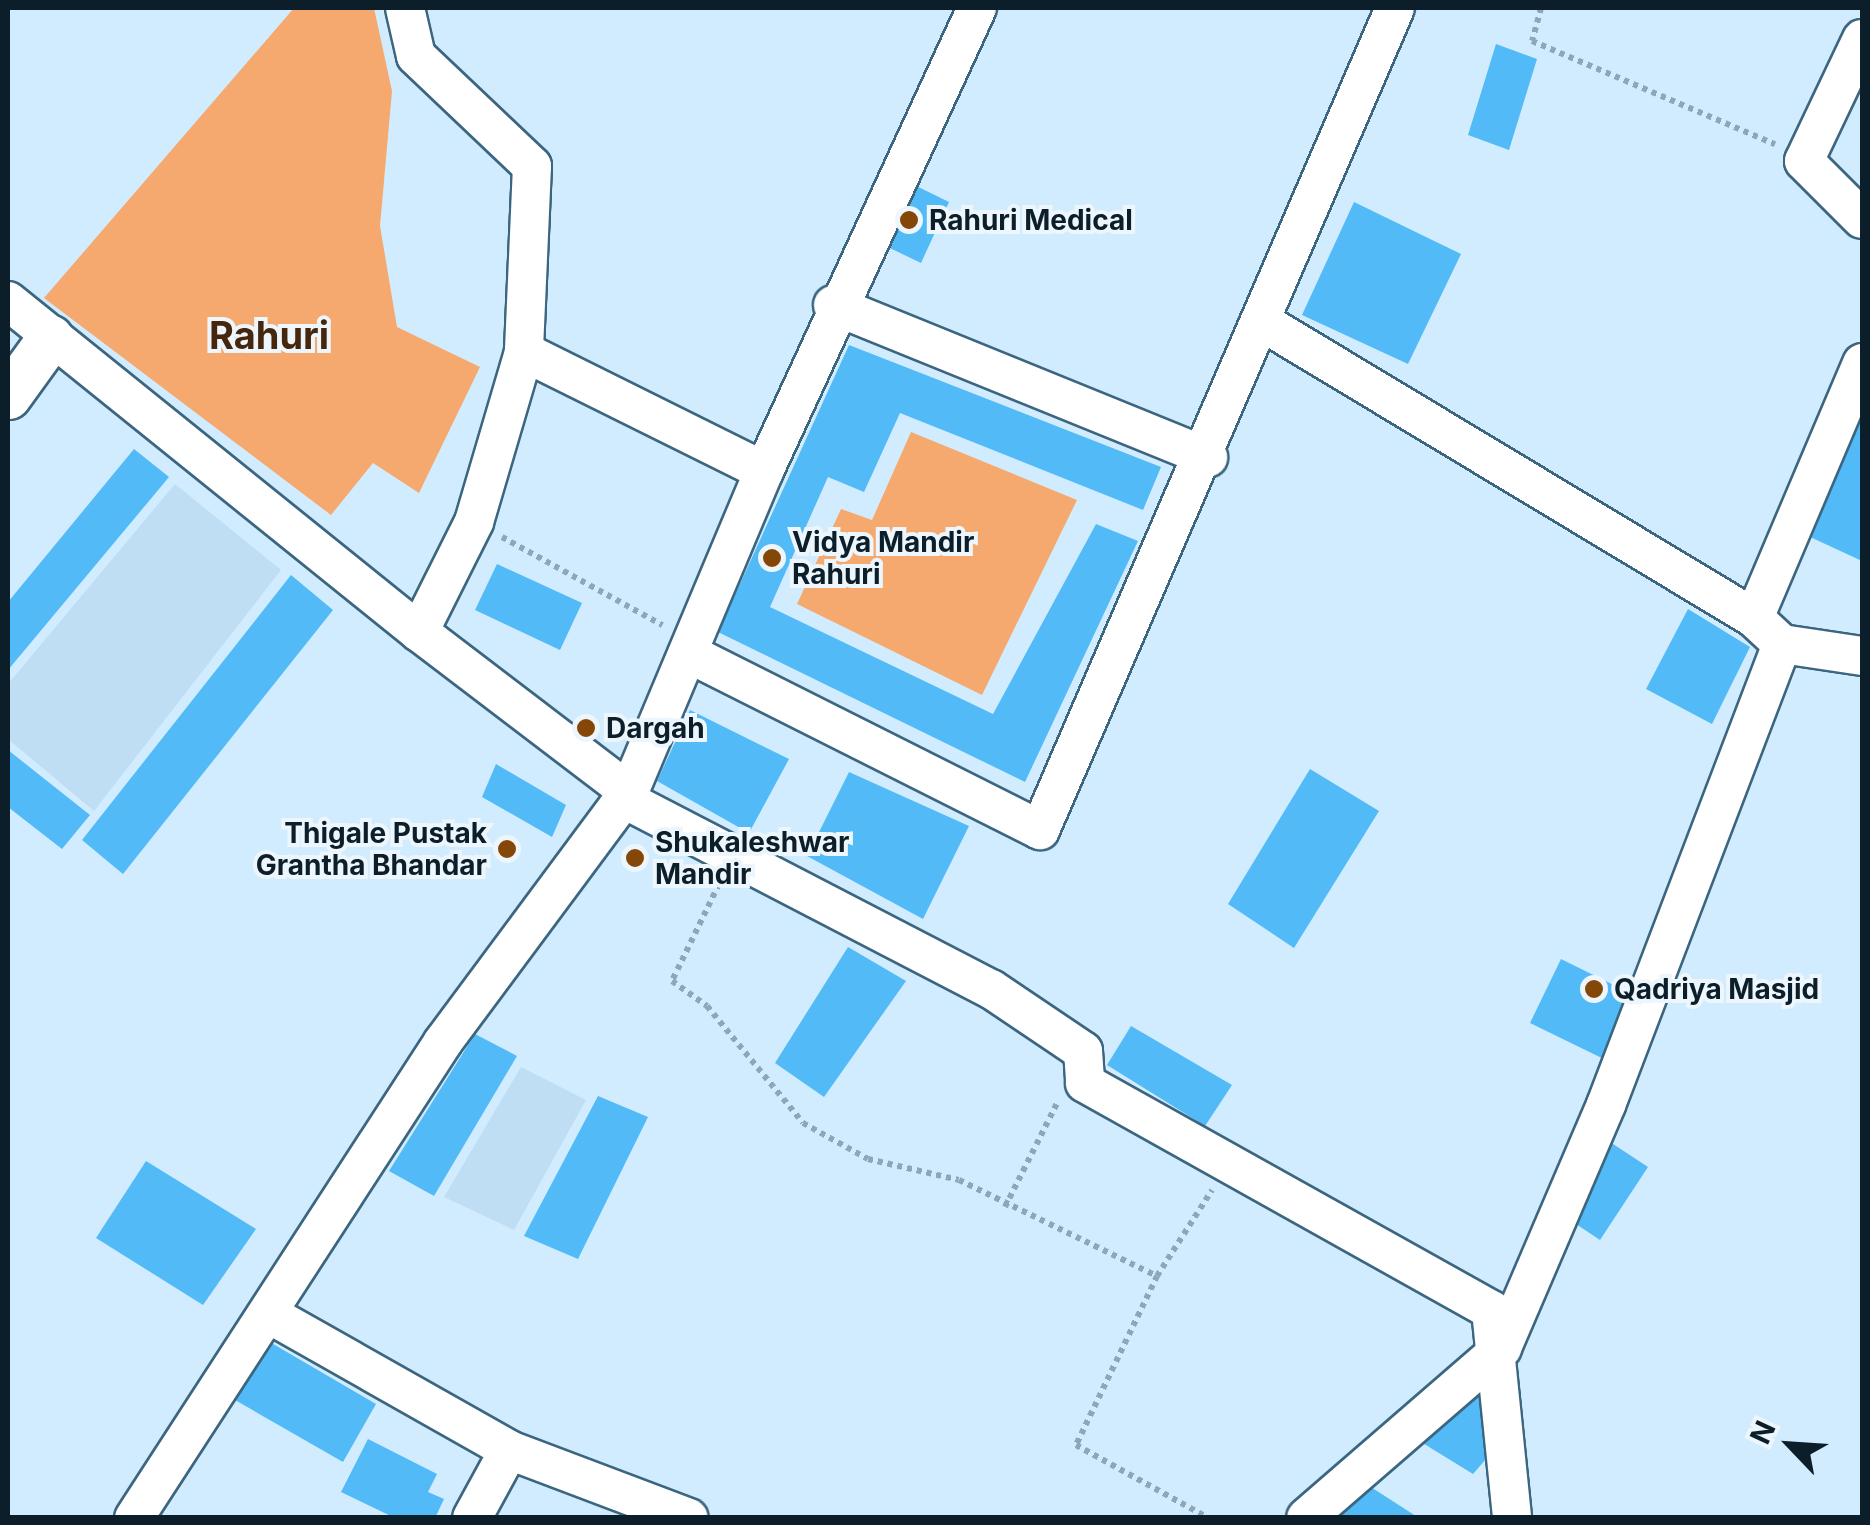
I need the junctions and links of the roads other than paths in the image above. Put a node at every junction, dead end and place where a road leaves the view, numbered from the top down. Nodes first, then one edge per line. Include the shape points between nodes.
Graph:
1 (405, 8) edge
2 (977, 8) edge
3 (1395, 8) edge
4 (1862, 39) edge
5 (1862, 218) edge
6 (8, 301) edge
7 (833, 305) junction
8 (1264, 323) junction
9 (50, 338) junction
10 (524, 352) junction
11 (1862, 363) edge
12 (8, 396) edge
13 (1208, 457) junction
14 (764, 471) junction
15 (1754, 618) junction
16 (419, 632) junction
17 (1782, 644) junction
18 (690, 647) junction
19 (1862, 656) edge
20 (627, 796) junction
21 (269, 1314) junction
22 (1502, 1348) junction
23 (509, 1450) junction
24 (134, 1518) edge
25 (472, 1518) edge
26 (690, 1518) edge
27 (1306, 1518) edge
28 (1512, 1518) edge

1 - 10 street via 416,56 532,166
2 - 7 street
3 - 8 street
4 - 5 street via 1804,161
6 - 9 street
7 - 13 street
7 - 14 street
8 - 13 street
8 - 15 street
9 - 12 street
9 - 16 street
10 - 14 street
10 - 16 street via 474,522
11 - 15 street
13 - 18 street via 1040,830
14 - 18 street
15 - 17 street
16 - 20 street
17 - 19 street
17 - 22 street via 1606,1105
18 - 20 street
20 - 21 street via 443,1042
20 - 22 street via 991,989 1083,1051 1085,1082 1491,1310
21 - 23 street
21 - 24 street
22 - 27 street
22 - 28 street
23 - 25 street
23 - 26 street

